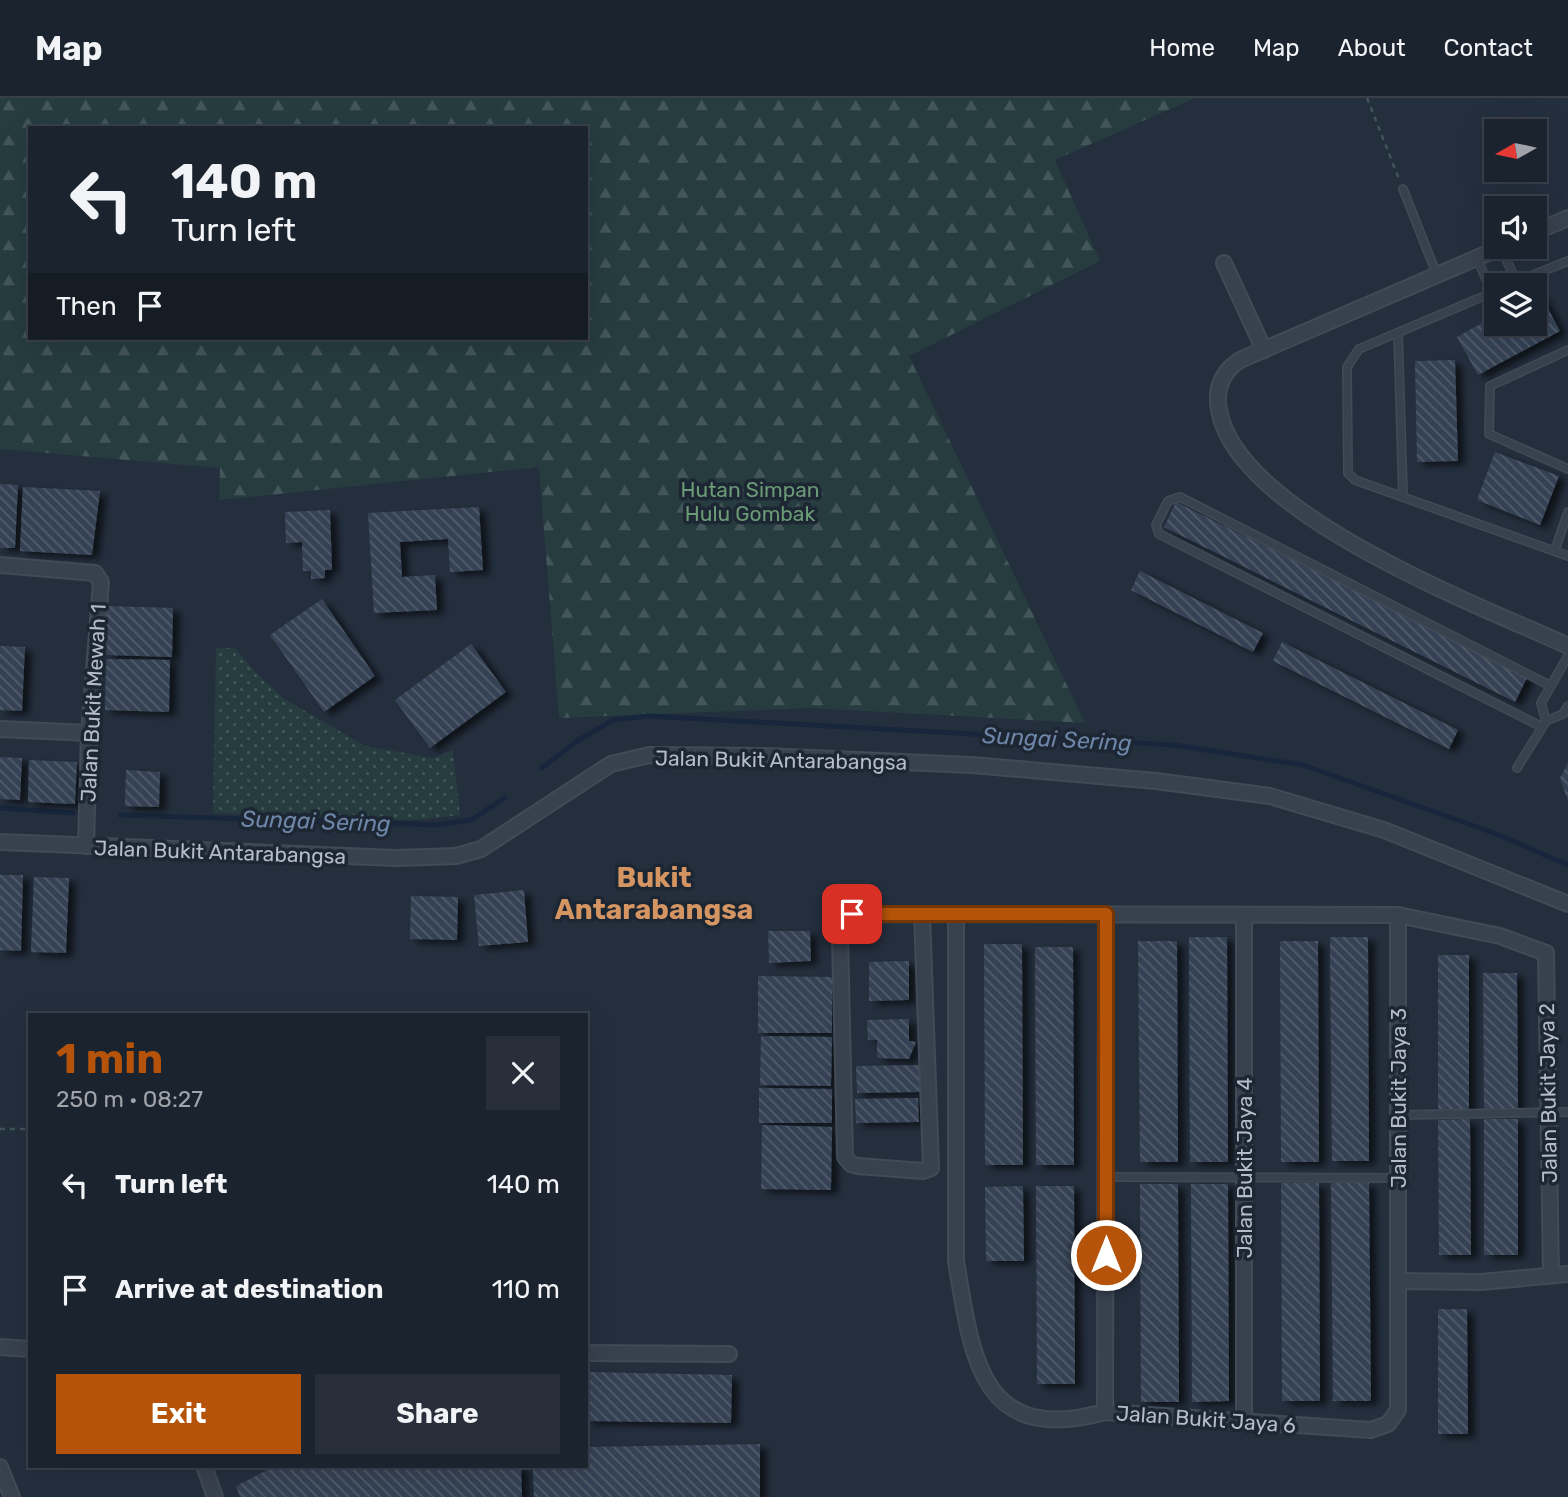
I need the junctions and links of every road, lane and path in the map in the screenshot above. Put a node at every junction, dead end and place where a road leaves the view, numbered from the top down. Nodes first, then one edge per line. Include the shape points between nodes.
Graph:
1 (1367, 98) edge
2 (1403, 189) joint
3 (1568, 218) edge
4 (1547, 227) edge
5 (1484, 255) edge
6 (1477, 258) junction
7 (1568, 261) edge
8 (1224, 263) dead end
9 (1484, 273) edge
10 (1537, 273) edge
11 (1437, 275) junction
12 (1484, 296) edge
13 (1398, 333) junction
14 (1264, 350) junction
15 (1568, 350) edge
16 (1568, 469) edge
17 (1403, 495) junction
18 (1568, 512) edge
19 (1555, 550) junction
20 (1568, 556) edge
21 (0, 565) edge
22 (1568, 646) edge
23 (1568, 656) edge
24 (1551, 686) junction
25 (1568, 706) edge
26 (1544, 724) junction
27 (0, 729) edge
28 (89, 733) junction
29 (1517, 768) dead end
30 (0, 842) edge
31 (86, 846) junction
32 (1568, 904) edge
33 (922, 914) junction
34 (956, 914) junction
35 (1106, 914) junction
36 (1244, 915) junction
37 (1398, 915) junction
38 (1568, 1112) edge
39 (1548, 1113) junction
40 (1398, 1115) junction
41 (0, 1129) edge
42 (28, 1129) edge
43 (1106, 1177) junction
44 (1245, 1177) junction
45 (1398, 1178) junction
46 (1568, 1273) edge
47 (1551, 1275) junction
48 (1398, 1281) junction
49 (0, 1347) edge
50 (28, 1349) edge
51 (588, 1353) edge
52 (729, 1354) dead end
53 (1105, 1412) junction
54 (1244, 1421) junction
55 (0, 1467) edge
56 (205, 1468) edge
57 (12, 1497) edge
58 (215, 1497) edge

1 - 2 path
2 - 11 lane
3 - 4 street
5 - 6 street
6 - 9 lane
6 - 11 street
7 - 10 lane
8 - 14 street
11 - 14 street
12 - 13 lane
13 - 17 lane
13 - 17 lane via 1359,349 1347,367 1346,461 1355,480
14 - 22 street via 1225,372 1218,403 1228,441 1265,483 1316,522
15 - 16 lane via 1490,386 1489,434
17 - 19 lane
18 - 19 lane
19 - 20 lane
21 - 28 street, Jalan Bukit Mewah 1 via 79,569 95,573 101,582
23 - 24 lane
24 - 26 lane via 1541,703
24 - 26 lane via 1180,497 1168,501 1156,525 1159,534
25 - 26 lane
26 - 29 lane
27 - 28 street
28 - 31 street, Jalan Bukit Mewah 1
30 - 31 street, Jalan Bukit Antarabangsa
31 - 32 street, Jalan Bukit Antarabangsa via 323,857 456,856 481,849 611,764 649,755 765,755 972,765 1270,796 1384,830
33 - 33 street via 852,914 840,937 845,1157 850,1164 931,1168
33 - 34 street
34 - 35 street
34 - 53 street, Jalan Bukit Jaya 6 via 956,1261 967,1320 989,1387 1005,1405 1035,1420 1079,1419
35 - 36 street
35 - 43 street
36 - 37 street
36 - 44 street, Jalan Bukit Jaya 4
37 - 39 street, Jalan Bukit Jaya 2 via 1500,936 1546,953
37 - 40 street, Jalan Bukit Jaya 3
38 - 39 lane
39 - 40 lane
39 - 47 street, Jalan Bukit Jaya 2
40 - 45 street, Jalan Bukit Jaya 3
41 - 42 path
43 - 44 lane
43 - 53 street
44 - 45 lane
44 - 54 street, Jalan Bukit Jaya 4
45 - 48 street, Jalan Bukit Jaya 3
46 - 47 street
47 - 48 street via 1481,1282
48 - 54 street, Jalan Bukit Jaya 6 via 1398,1410 1388,1424 1371,1430
49 - 50 street
51 - 52 street
53 - 54 street, Jalan Bukit Jaya 6
55 - 57 street
56 - 58 street

